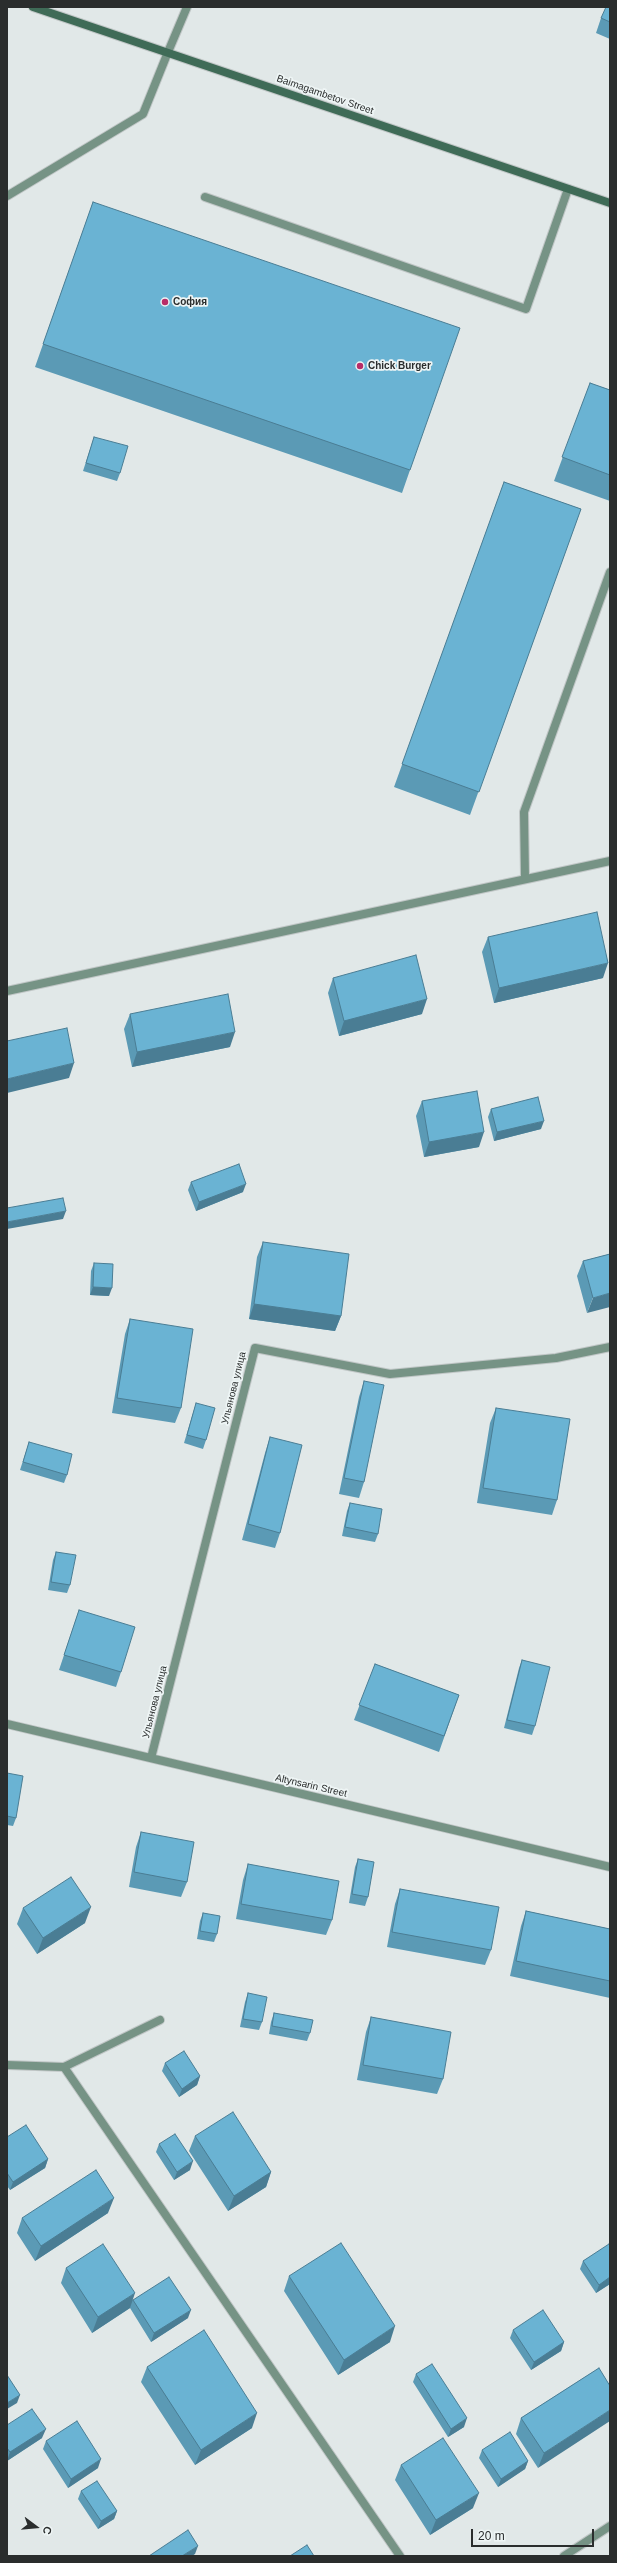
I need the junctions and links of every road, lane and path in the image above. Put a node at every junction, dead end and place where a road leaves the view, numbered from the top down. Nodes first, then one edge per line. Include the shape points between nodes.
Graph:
1 (33, 7) edge
2 (187, 7) edge
3 (168, 52) junction
4 (568, 189) junction
5 (7, 196) edge
6 (204, 197) dead end
7 (610, 203) edge
8 (610, 572) edge
9 (610, 861) edge
10 (525, 878) junction
11 (7, 991) edge
12 (610, 1347) edge
13 (7, 1724) edge
14 (151, 1758) junction
15 (610, 1867) edge
16 (160, 2020) dead end
17 (7, 2065) edge
18 (64, 2067) junction
19 (610, 2526) edge
20 (400, 2556) edge
21 (564, 2556) edge

1 - 3 main road, Baimagambetov Street
2 - 3 street
3 - 4 main road, Baimagambetov Street
3 - 5 street via 143,114
4 - 6 street via 526,309
4 - 7 main road, Baimagambetov Street
8 - 10 street via 524,812
9 - 10 street
10 - 11 street
12 - 14 street, Ульянова улица via 556,1358 390,1374 255,1348
13 - 14 street, Altynsarin Street
14 - 15 street, Altynsarin Street
16 - 18 street
17 - 18 street
18 - 20 street
19 - 21 street

